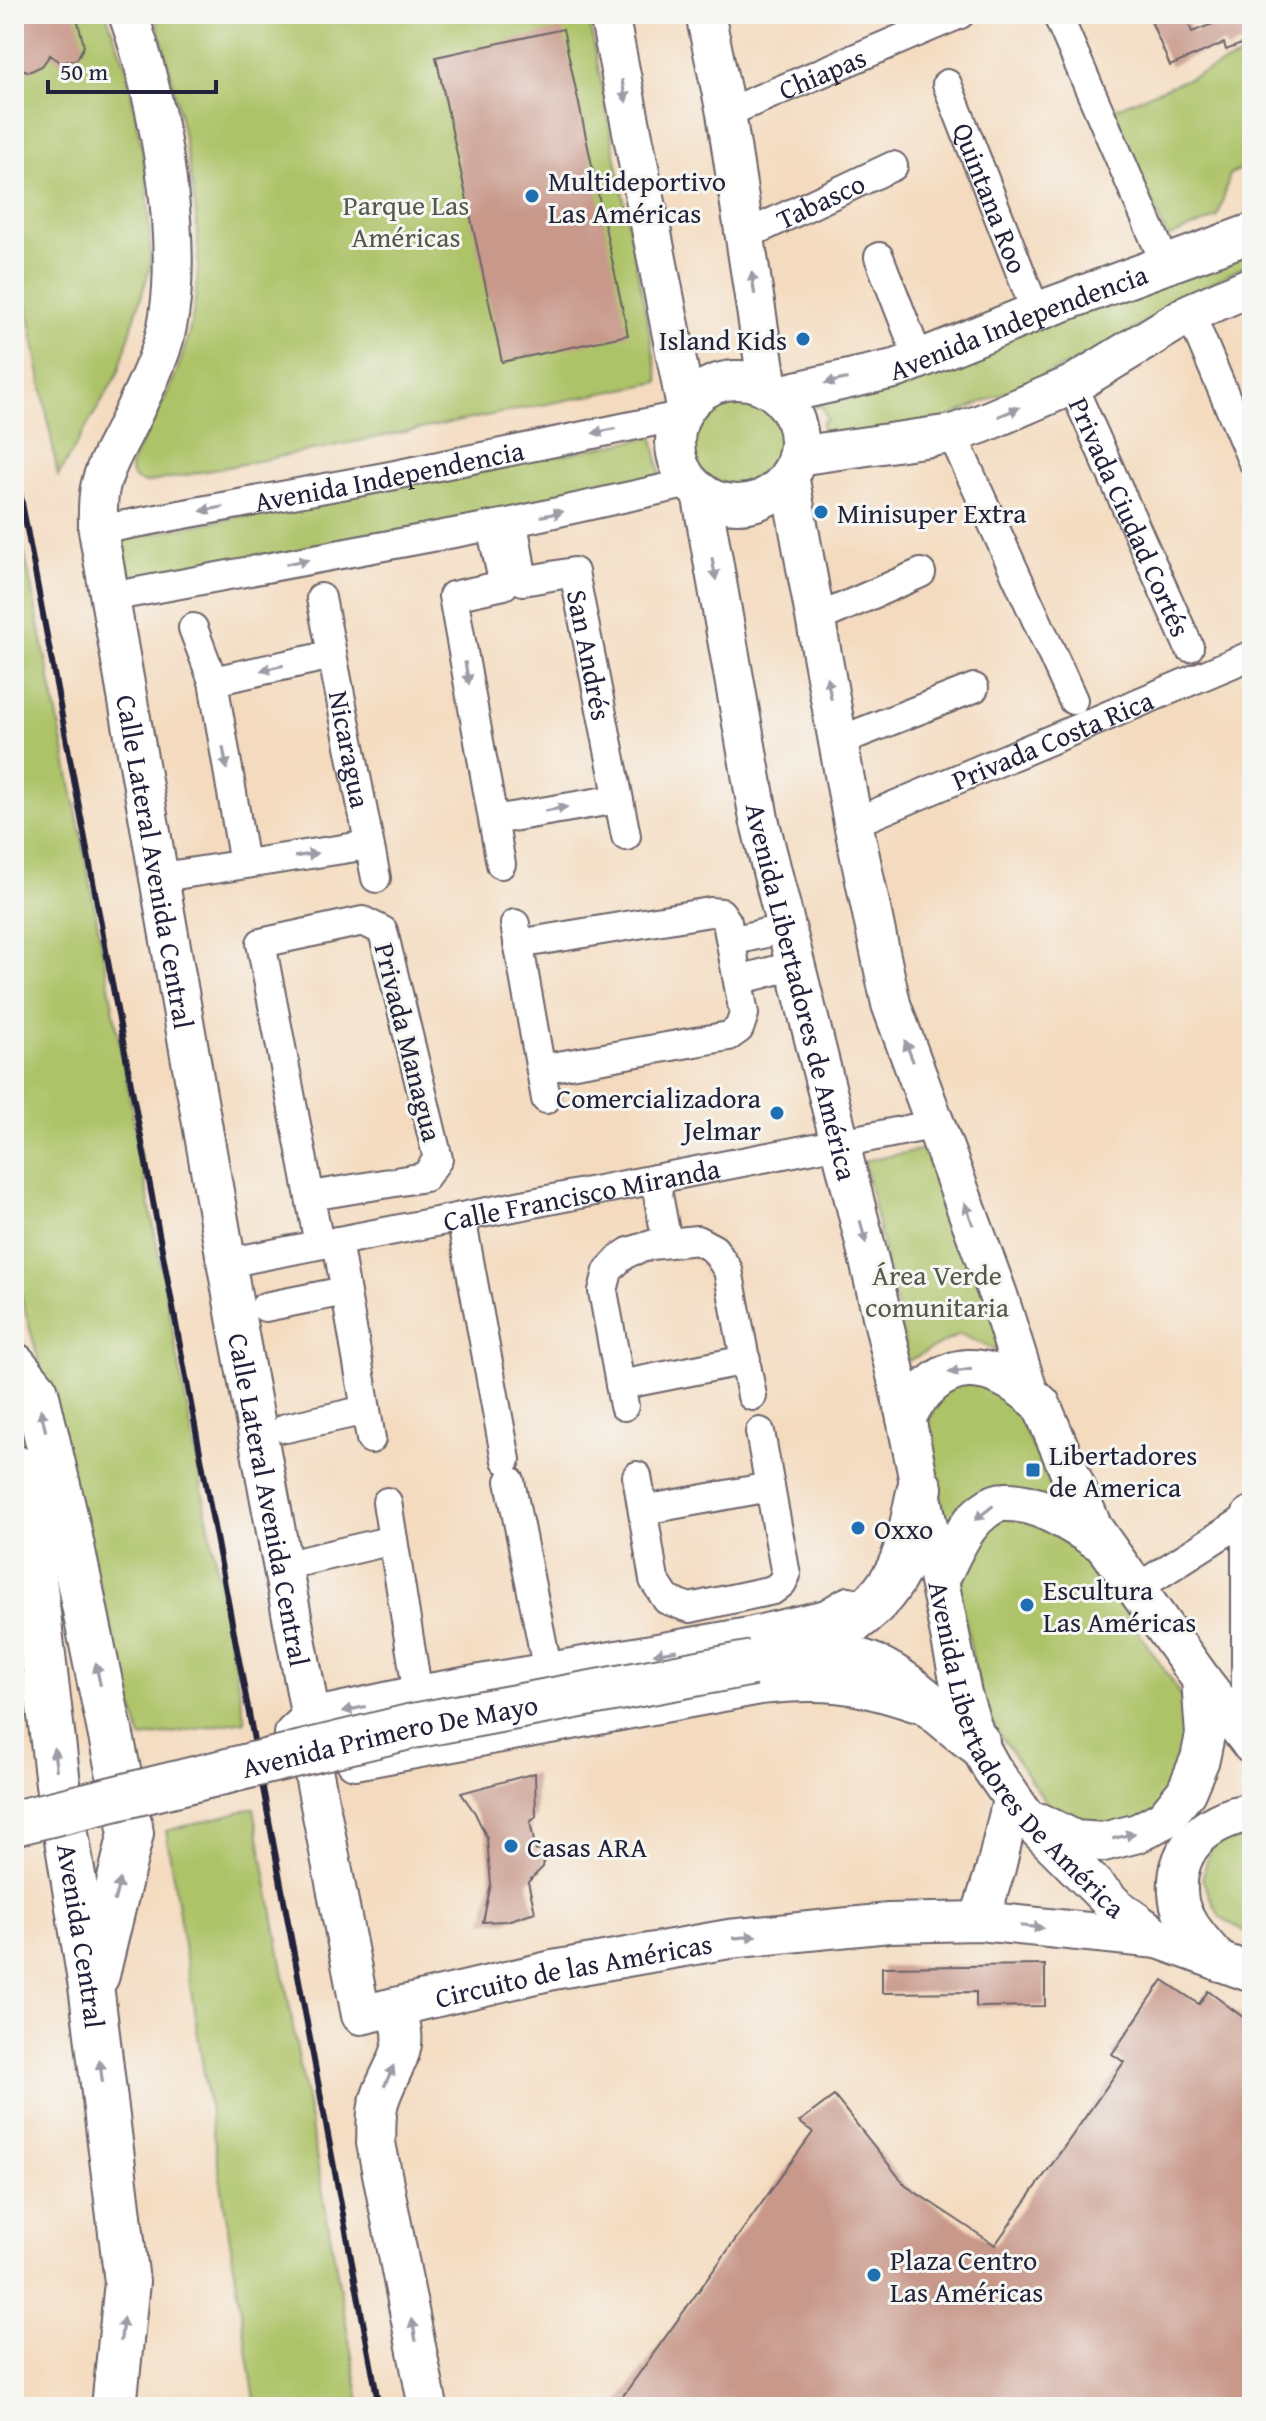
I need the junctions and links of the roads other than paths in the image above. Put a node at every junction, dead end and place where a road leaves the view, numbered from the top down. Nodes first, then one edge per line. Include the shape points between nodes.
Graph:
1 (128, 14) edge
2 (609, 14) edge
3 (705, 14) edge
4 (960, 14) edge
5 (1057, 14) edge
6 (947, 84) dead end
7 (726, 113) junction
8 (893, 166) dead end
9 (1252, 233) edge
10 (746, 235) junction
11 (879, 257) dead end
12 (1166, 265) junction
13 (1252, 286) edge
14 (1036, 312) junction
15 (1190, 313) junction
16 (919, 360) junction
17 (1072, 385) junction
18 (773, 392) junction
19 (683, 411) junction
20 (952, 434) junction
21 (1252, 460) edge
22 (793, 465) junction
23 (696, 488) junction
24 (502, 524) junction
25 (98, 530) junction
26 (921, 573) dead end
27 (110, 597) junction
28 (321, 598) dead end
29 (816, 619) junction
30 (193, 628) dead end
31 (1189, 647) dead end
32 (332, 655) junction
33 (1252, 655) edge
34 (213, 681) junction
35 (974, 688) dead end
36 (1073, 700) dead end
37 (839, 741) junction
38 (618, 799) junction
39 (494, 820) junction
40 (853, 823) junction
41 (626, 836) dead end
42 (369, 845) junction
43 (244, 864) junction
44 (501, 864) dead end
45 (157, 872) junction
46 (376, 878) dead end
47 (787, 928) junction
48 (731, 941) junction
49 (796, 965) junction
50 (738, 980) junction
51 (541, 1069) junction
52 (546, 1099) dead end
53 (937, 1124) junction
54 (841, 1143) junction
55 (646, 1181) junction
56 (311, 1196) junction
57 (461, 1217) junction
58 (328, 1242) junction
59 (659, 1244) junction
60 (226, 1263) junction
61 (345, 1291) junction
62 (265, 1307) dead end
63 (746, 1360) junction
64 (14, 1365) edge
65 (1029, 1394) junction
66 (752, 1396) dead end
67 (366, 1410) junction
68 (906, 1418) junction
69 (286, 1428) dead end
70 (760, 1432) dead end
71 (371, 1439) dead end
72 (14, 1467) edge
73 (637, 1476) dead end
74 (770, 1487) junction
75 (920, 1488) junction
76 (387, 1502) dead end
77 (644, 1510) junction
78 (1252, 1516) edge
79 (393, 1540) junction
80 (1104, 1544) junction
81 (304, 1561) dead end
82 (939, 1581) junction
83 (1136, 1589) junction
84 (727, 1602) junction
85 (749, 1651) junction
86 (548, 1672) junction
87 (1201, 1679) junction
88 (418, 1695) junction
89 (930, 1707) junction
90 (311, 1718) junction
91 (977, 1742) junction
92 (1252, 1745) edge
93 (313, 1769) junction
94 (1018, 1807) junction
95 (1252, 1812) edge
96 (14, 1823) edge
97 (979, 1921) junction
98 (1161, 1940) junction
99 (1236, 1968) edge
100 (92, 1993) junction
101 (395, 2009) junction
102 (114, 2407) edge
103 (428, 2407) edge

1 - 25 main road, Calle Lateral Avenida Central via 144,58 163,158 174,265 162,347 105,468
2 -> 19 main road
3 - 7 main road
4 - 7 street, Chiapas
5 - 12 street
6 - 14 street, Quintana Roo
7 - 10 main road
8 - 10 street, Tabasco
9 - 12 main road, Avenida Independencia
18 -> 10 main road
11 - 16 street
12 - 14 main road, Avenida Independencia
13 - 15 main road, Avenida Independencia
14 - 16 main road, Avenida Independencia
15 - 17 main road, Avenida Independencia
15 - 21 street
16 -> 18 main road, Avenida Independencia
20 -> 17 main road, Avenida Independencia
17 - 31 street, Privada Ciudad Cortés
18 - 19 main road via 738,380 723,381 696,395
18 - 22 main road via 792,413 798,434
19 - 23 main road via 675,451
19 -> 25 street, Avenida Independencia via 390,476
20 - 22 main road, Avenida Independencia
20 - 36 street
22 - 23 main road via 768,495 741,503 727,503
22 - 29 main road
24 -> 23 street
23 -> 47 main road, Avenida Libertadores de América via 759,819
27 -> 24 street
24 - 38 street, San Andrés via 523,581 574,572
24 -> 39 street via 504,585 453,596
25 - 27 main road, Calle Lateral Avenida Central
26 - 29 street
27 - 45 main road, Calle Lateral Avenida Central
28 - 32 street, Nicaragua
37 -> 29 main road
30 - 34 street
32 -> 34 street, Nicaragua
32 - 42 street, Nicaragua
33 - 40 street, Privada Costa Rica
34 -> 43 street
35 - 37 street
37 - 40 main road
39 -> 38 street
38 - 41 street, San Andrés
39 - 44 street
53 -> 40 main road via 891,1004
43 -> 42 street, Nicaragua
42 - 46 street, Nicaragua
43 - 45 street, Nicaragua via 175,875
45 - 60 main road, Calle Lateral Avenida Central
47 - 48 street
47 - 49 main road, Avenida Libertadores de América
48 - 50 street
48 - 51 street via 721,913 710,912 517,934
49 - 50 street
49 - 54 main road, Avenida Libertadores de América
50 - 51 street via 744,1014 739,1029 729,1036
51 - 52 street
53 - 54 street, Calle Francisco Miranda
65 -> 53 main road
54 - 55 street, Calle Francisco Miranda
54 -> 68 main road, Avenida Libertadores de América
55 - 57 street, Calle Francisco Miranda
55 - 59 street
56 - 56 street, Privada Managua via 261,943 363,921 383,931 438,1159 425,1177
56 - 58 street, Privada Managua
57 - 58 street, Calle Francisco Miranda
57 - 86 street
58 - 60 street, Calle Francisco Miranda
58 - 61 street, Privada Managua
59 - 63 street via 697,1240 719,1255 728,1270
59 - 63 street via 620,1258 605,1279 622,1396
60 - 90 main road, Calle Lateral Avenida Central
61 - 62 street
61 - 67 street, Privada Managua
63 - 66 street
100 -> 64 highway via 131,1833 36,1392
65 -> 68 main road via 981,1370 961,1369 942,1375 927,1388
65 - 80 main road via 1041,1404
67 - 69 street
67 - 71 street, Privada Managua
68 - 75 main road, Avenida Libertadores de América
70 - 74 street
100 -> 72 highway, Avenida Central via 58,1784 29,1536
73 - 77 street
74 - 77 street
74 - 84 street via 786,1575 773,1590
75 - 82 main road, Avenida Libertadores De América
75 - 85 highway, Avenida Primero De Mayo via 897,1574 876,1604 827,1637
76 - 79 street
77 - 84 street via 654,1580 667,1600 690,1608
78 - 83 street
78 - 92 main road
79 - 81 street
79 - 88 street
80 -> 82 main road via 1060,1517 1002,1501 969,1525
80 - 83 main road
82 - 91 main road, Avenida Libertadores De América
83 - 87 main road
84 - 85 street
85 -> 86 main road
85 - 89 highway, Avenida Primero De Mayo via 863,1662 886,1671
85 - 96 highway, Avenida Primero De Mayo, bridge
86 - 88 main road
87 - 92 main road
94 -> 87 main road via 1075,1840 1103,1842 1164,1819 1186,1792 1200,1759 1205,1735
88 -> 90 main road
89 - 91 highway, Avenida Primero De Mayo
89 - 93 main road via 836,1681 799,1681
90 - 93 main road via 294,1734 293,1745
91 - 94 main road, Avenida Libertadores De América
93 - 101 main road via 361,2015
94 - 97 main road
94 - 98 main road, Avenida Libertadores De América via 1116,1907
95 - 99 main road via 1219,1820 1194,1839 1180,1866 1179,1903 1200,1941
97 -> 98 main road, Circuito de las Américas
101 -> 97 main road, Circuito de las Américas via 553,1970 729,1939 889,1923
98 - 99 main road
102 -> 100 highway, Avenida Central via 127,2282
103 -> 101 main road, Circuito de las Américas via 376,2143 378,2101 401,2051 404,2029

